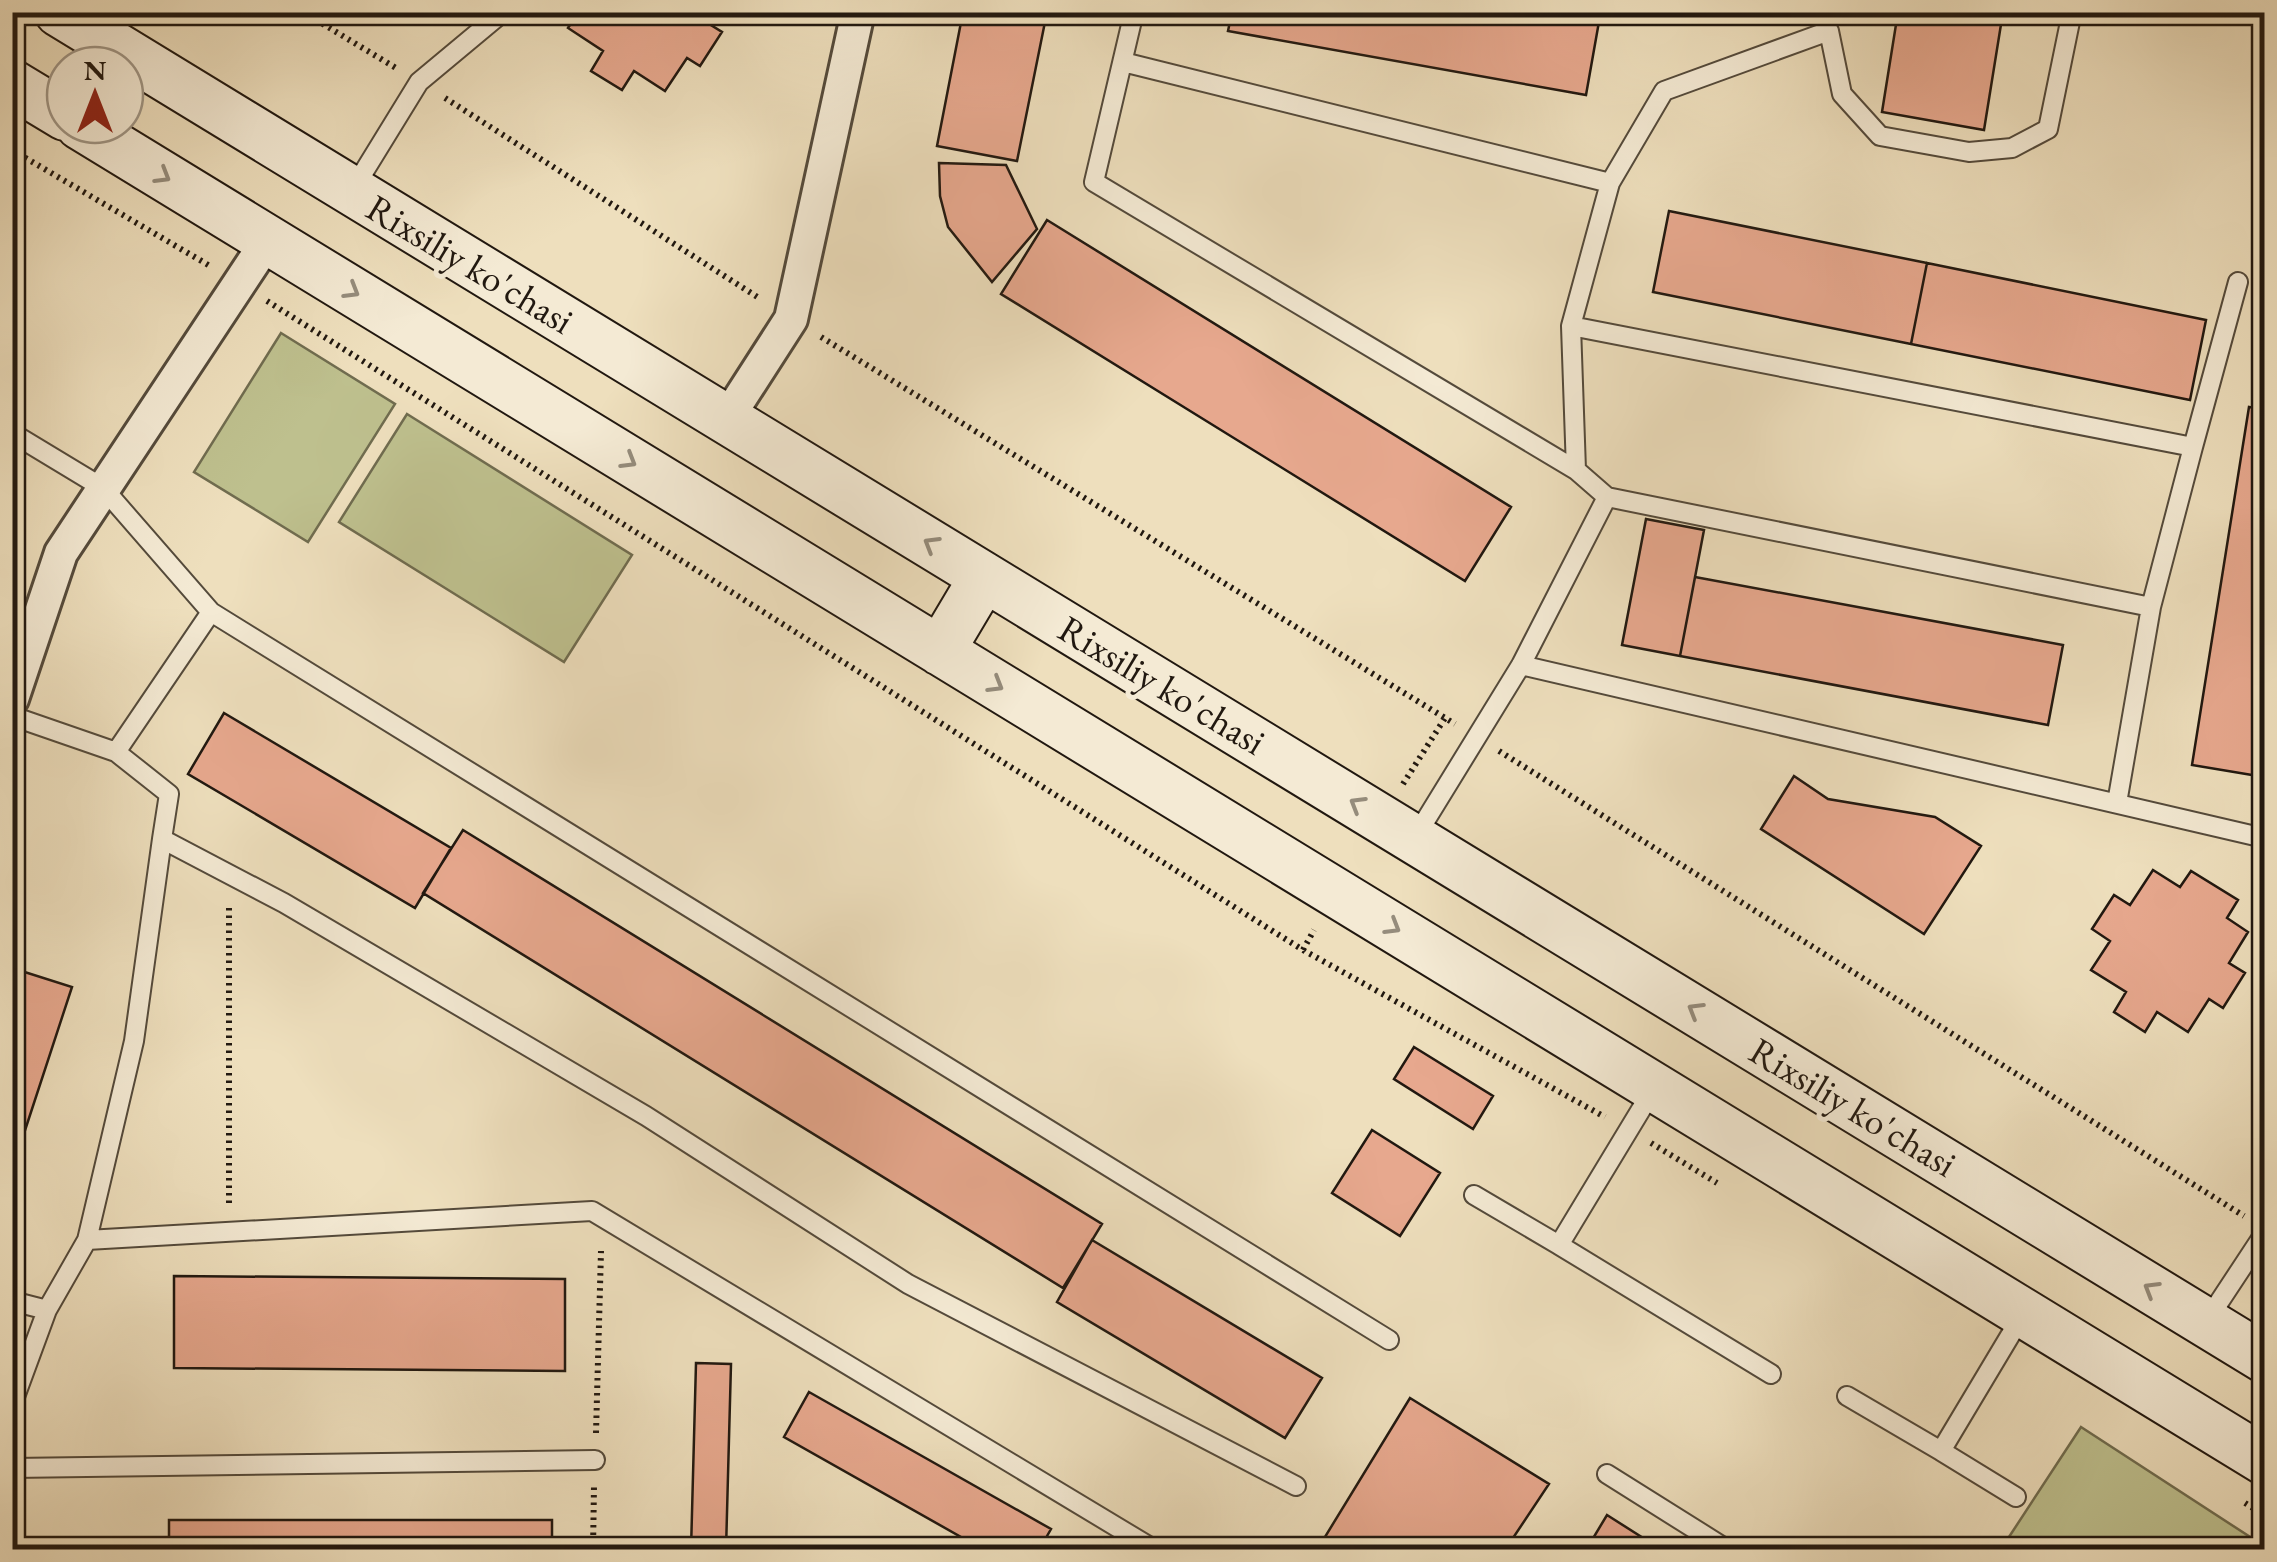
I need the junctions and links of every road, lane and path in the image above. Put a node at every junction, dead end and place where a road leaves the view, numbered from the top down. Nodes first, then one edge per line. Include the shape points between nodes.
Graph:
1 (59, 12) edge
2 (303, 12) edge
3 (503, 12) edge
4 (1134, 12) edge
5 (2072, 12) edge
6 (851, 16) edge
7 (1831, 22) edge
8 (1122, 62) junction
9 (419, 82) junction
10 (12, 84) edge
11 (45, 104) edge
12 (113, 145) edge
13 (12, 150) edge
14 (1610, 183) junction
15 (352, 191) junction
16 (268, 240) junction
17 (2238, 282) dead end
18 (241, 285) junction
19 (791, 318) junction
20 (1571, 326) junction
21 (726, 420) junction
22 (12, 433) edge
23 (2192, 448) junction
24 (1576, 470) junction
25 (102, 488) junction
26 (1607, 497) junction
27 (984, 577) junction
28 (2151, 607) junction
29 (211, 612) junction
30 (940, 651) junction
31 (1521, 665) junction
32 (12, 700) edge
33 (12, 716) edge
34 (1446, 718) junction
35 (1479, 738) junction
36 (116, 752) junction
37 (2117, 803) junction
38 (1398, 829) junction
39 (2264, 838) edge
40 (162, 840) junction
41 (229, 875) junction
42 (1654, 1087) junction
43 (1630, 1131) junction
44 (1731, 1191) dead end
45 (1474, 1195) dead end
46 (602, 1217) junction
47 (2248, 1219) dead end
48 (229, 1232) junction
49 (2264, 1234) edge
50 (87, 1240) junction
51 (1559, 1244) junction
52 (12, 1301) edge
53 (47, 1310) junction
54 (2024, 1313) junction
55 (2206, 1322) junction
56 (1389, 1340) dead end
57 (2264, 1358) edge
58 (1771, 1374) dead end
59 (1847, 1396) dead end
60 (12, 1405) edge
61 (1941, 1451) junction
62 (595, 1460) junction
63 (2264, 1460) edge
64 (12, 1468) edge
65 (1607, 1474) dead end
66 (1296, 1486) dead end
67 (2232, 1494) dead end
68 (2016, 1497) dead end
69 (2264, 1515) edge
70 (592, 1550) edge
71 (1154, 1550) edge
72 (1728, 1550) edge

1 - 15 main road, Rixsiliy ko'chasi
2 - 9 path
3 - 9 lane
4 - 8 lane
5 - 7 lane via 2048,129 2012,148 1969,152 1880,136 1842,94
6 - 19 street
7 - 14 lane via 1664,92
8 - 14 lane
8 - 24 lane via 1094,182
9 - 15 lane
9 - 19 path
10 - 11 main road
12 -> 16 main road
13 - 18 path
14 - 20 lane
15 - 21 main road, Rixsiliy ko'chasi
16 - 18 street
16 -> 30 main road
17 - 23 lane
18 - 25 street
18 - 43 path via 1302,950
19 - 21 street
19 - 34 path
20 - 23 lane
20 - 24 lane
27 -> 21 main road, Rixsiliy ko'chasi
22 - 25 lane
23 - 28 lane
24 - 26 lane
25 - 29 lane
25 - 32 street via 61,553
26 - 28 lane
26 - 31 lane
27 - 30 main road
38 -> 27 main road, Rixsiliy ko'chasi
28 - 37 lane
29 - 36 lane
29 - 56 lane
30 -> 42 main road
31 - 35 lane
31 - 37 lane
33 - 36 lane
34 - 35 path
34 - 38 path
35 - 38 lane
35 - 47 path
36 - 40 lane via 169,794
37 - 39 lane
55 -> 38 main road, Rixsiliy ko'chasi
40 - 41 lane
40 - 50 lane via 134,1041
41 - 48 path
41 - 66 lane via 646,1116 908,1284
42 - 43 lane
42 - 54 main road
43 - 44 path
43 - 51 lane
45 - 51 lane
46 - 48 lane via 592,1211
46 - 62 path
46 - 71 lane
48 - 50 lane
49 - 55 lane
50 - 53 lane
51 - 58 lane
52 - 53 lane
53 - 60 lane
54 - 61 lane
54 - 63 main road
55 - 57 main road, Rixsiliy ko'chasi
59 - 61 lane
61 - 68 lane
62 - 64 lane
62 - 70 path
65 - 72 lane
67 - 69 path

